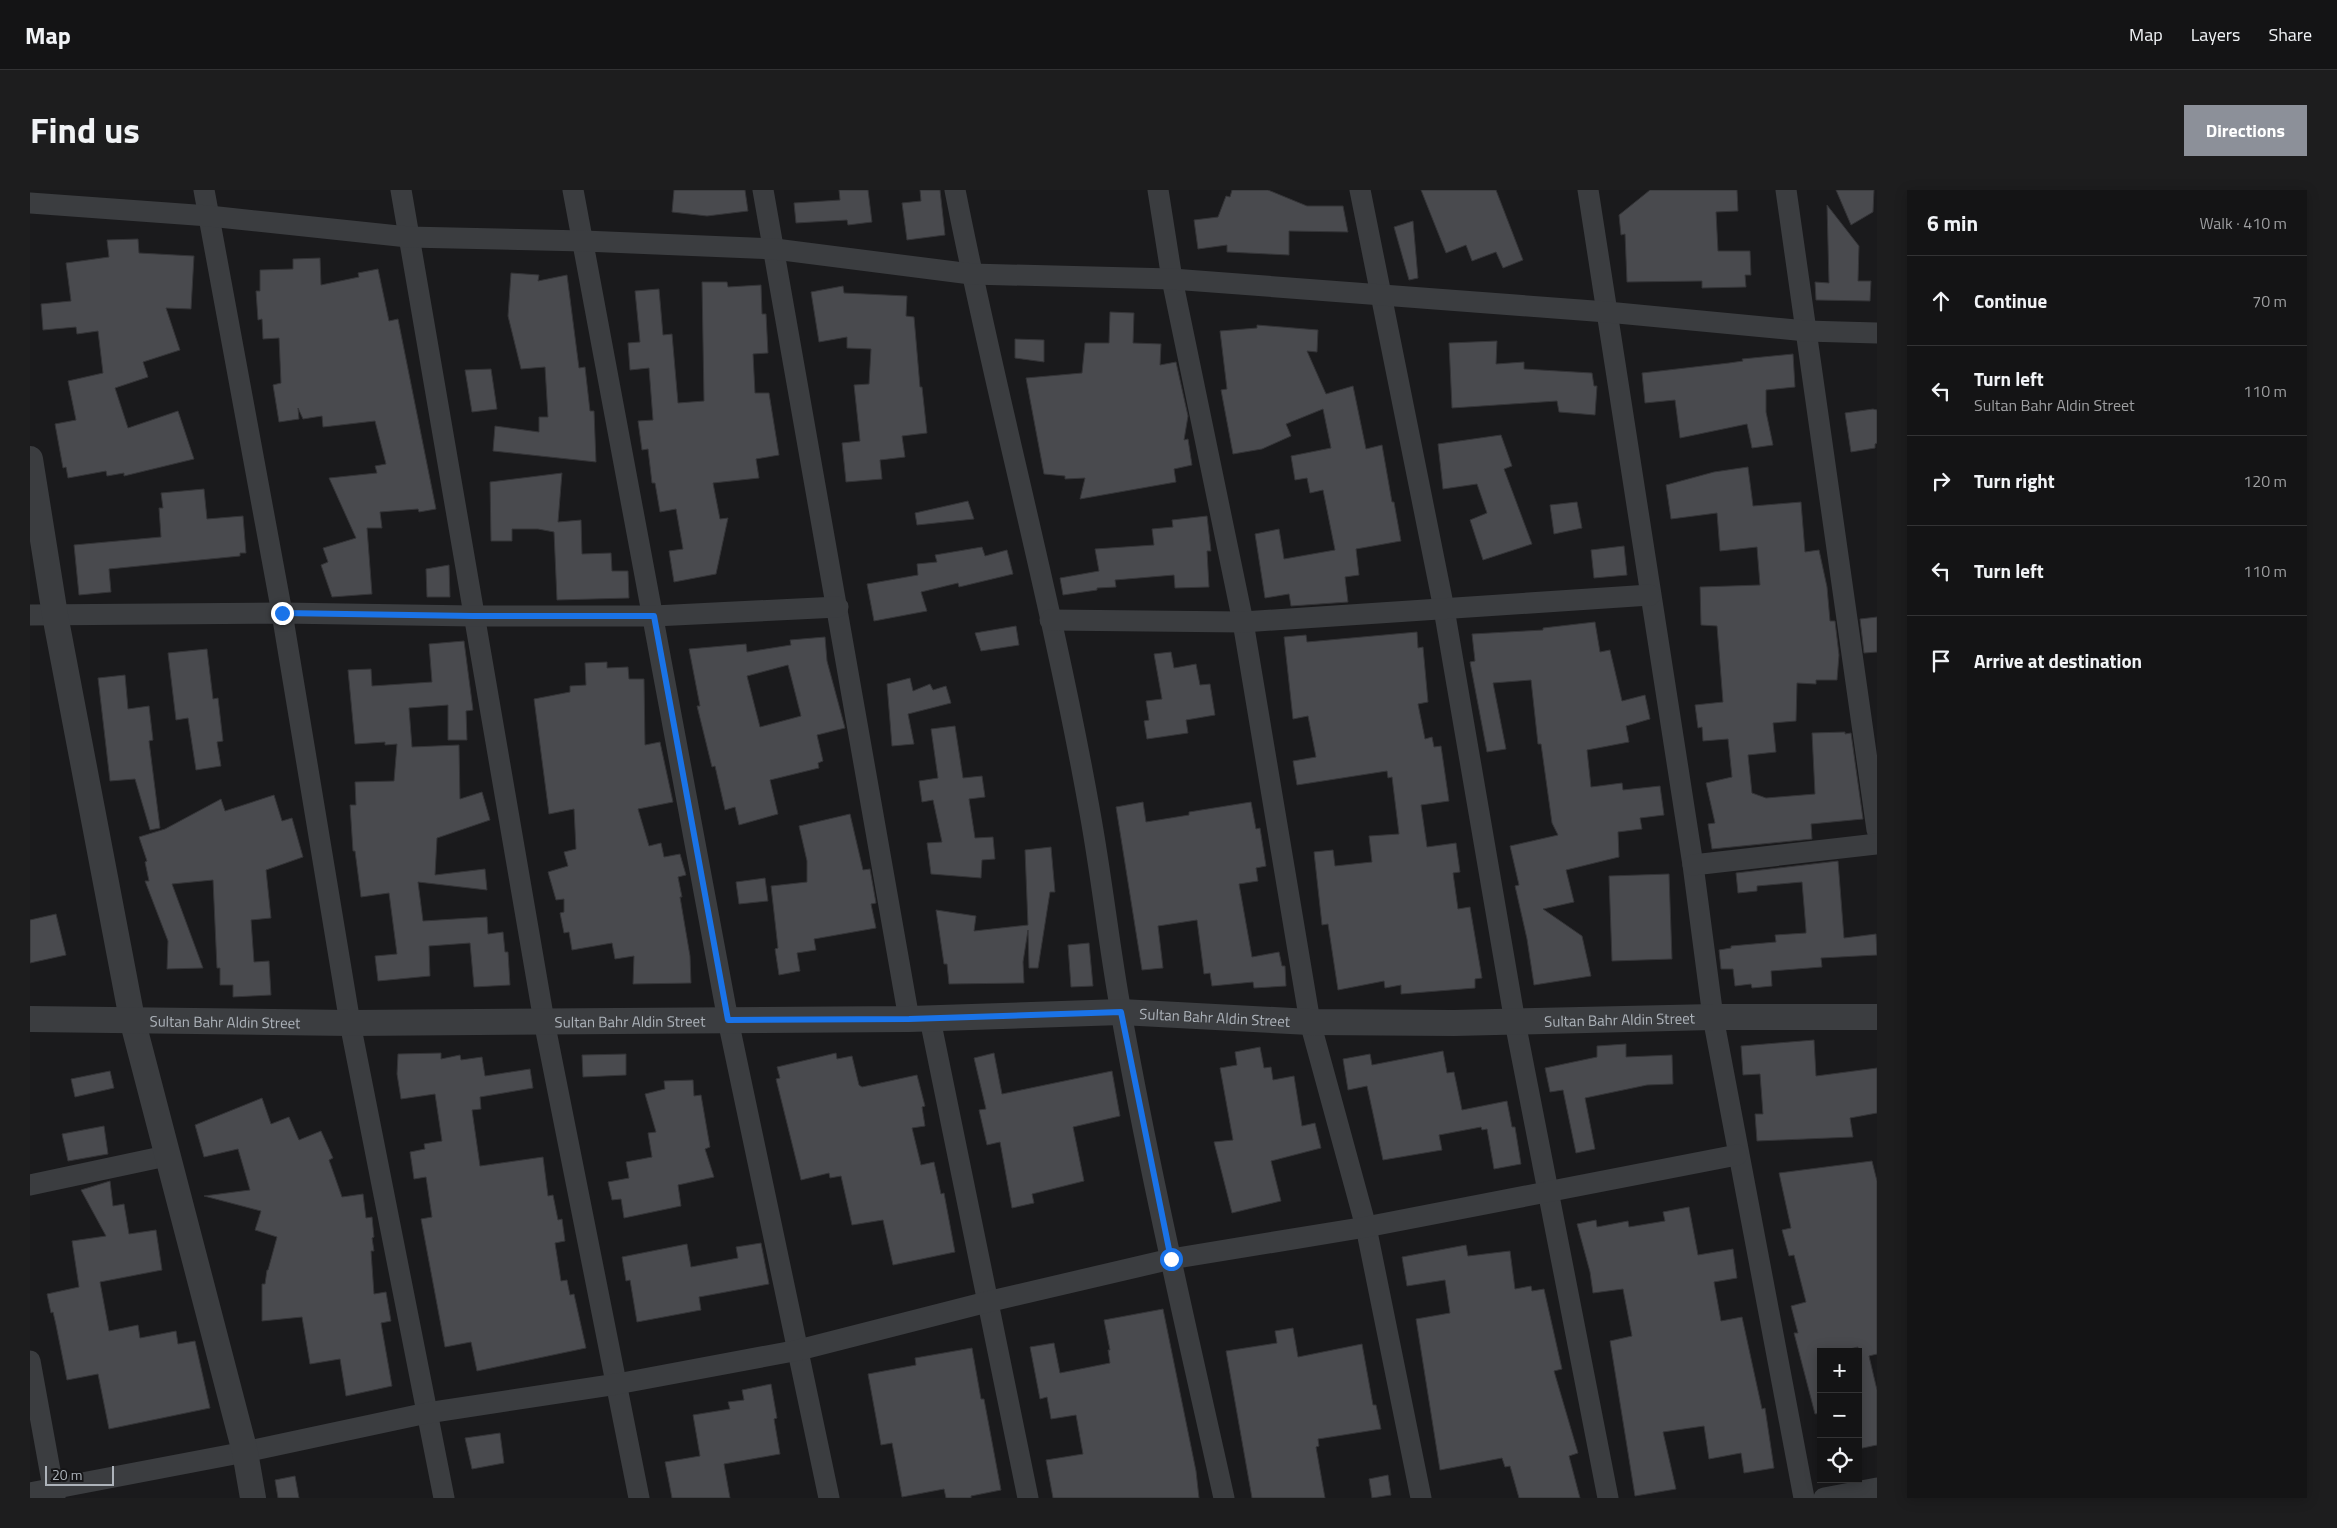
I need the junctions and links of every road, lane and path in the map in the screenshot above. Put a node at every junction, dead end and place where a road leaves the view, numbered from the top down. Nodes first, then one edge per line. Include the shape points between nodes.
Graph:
1 (204, 190) edge
2 (401, 190) edge
3 (573, 190) edge
4 (764, 190) edge
5 (955, 190) edge
6 (1158, 190) edge
7 (1360, 190) edge
8 (1588, 190) edge
9 (1786, 190) edge
10 (30, 203) edge
11 (209, 216) junction
12 (408, 237) junction
13 (584, 241) junction
14 (775, 249) junction
15 (971, 274) junction
16 (1172, 279) junction
17 (1381, 296) junction
18 (1607, 312) junction
19 (1806, 331) junction
20 (1877, 333) edge
21 (30, 459) edge
22 (1650, 595) junction
23 (838, 607) junction
24 (1444, 609) junction
25 (282, 613) junction
26 (42, 615) edge
27 (473, 616) junction
28 (654, 616) junction
29 (1050, 620) junction
30 (1243, 622) junction
31 (1877, 830) edge
32 (1877, 844) edge
33 (1693, 864) junction
34 (1121, 1012) junction
35 (1877, 1017) edge
36 (1713, 1018) junction
37 (30, 1019) edge
38 (132, 1019) junction
39 (919, 1019) junction
40 (728, 1020) junction
41 (544, 1021) junction
42 (1310, 1022) junction
43 (1515, 1022) junction
44 (350, 1023) junction
45 (1738, 1155) junction
46 (166, 1156) junction
47 (30, 1185) edge
48 (1548, 1191) junction
49 (1366, 1227) junction
50 (1171, 1259) junction
51 (987, 1302) junction
52 (799, 1350) junction
53 (30, 1361) edge
54 (617, 1384) junction
55 (427, 1413) junction
56 (245, 1452) junction
57 (1877, 1488) edge
58 (30, 1493) edge
59 (54, 1493) edge
60 (254, 1498) edge
61 (444, 1498) edge
62 (640, 1498) edge
63 (829, 1498) edge
64 (1028, 1498) edge
65 (1224, 1498) edge
66 (1421, 1498) edge
67 (1608, 1498) edge
68 (1804, 1498) edge
69 (1824, 1498) edge

1 - 11 street
2 - 12 street
3 - 13 street
4 - 14 street
5 - 15 street
6 - 16 street
7 - 17 street
8 - 18 street
9 - 19 street
10 - 11 street
11 - 12 street
11 - 25 street
12 - 13 street
12 - 27 street
13 - 14 street
13 - 28 street
14 - 15 street
14 - 23 street
15 - 16 street
15 - 29 street
16 - 17 street
16 - 30 street
17 - 18 street
17 - 24 street
18 - 19 street
18 - 22 street
19 - 20 street
19 - 31 street
21 - 26 street
22 - 24 street
22 - 33 street
23 - 28 street
23 - 39 street
24 - 30 street
24 - 43 street
25 - 26 street
25 - 27 street
25 - 44 street
26 - 38 street
27 - 28 street
27 - 41 street
28 - 40 street
29 - 30 street
29 - 34 street via 1090,813
30 - 42 street
32 - 33 street
33 - 36 street
34 - 39 street, Sultan Bahr Aldin Street
34 - 42 street, Sultan Bahr Aldin Street
34 - 50 street
35 - 36 street, Sultan Bahr Aldin Street
36 - 43 street, Sultan Bahr Aldin Street
36 - 45 street
37 - 38 street, Sultan Bahr Aldin Street
38 - 44 street, Sultan Bahr Aldin Street
38 - 46 street
39 - 40 street, Sultan Bahr Aldin Street
39 - 51 street
40 - 41 street, Sultan Bahr Aldin Street
40 - 52 street
41 - 44 street, Sultan Bahr Aldin Street
41 - 54 street
42 - 43 street, Sultan Bahr Aldin Street
42 - 49 street
43 - 48 street
44 - 55 street
45 - 48 street
45 - 68 street
46 - 47 street
46 - 56 street
48 - 49 street
48 - 67 street
49 - 50 street
49 - 66 street
50 - 51 street
50 - 65 street
51 - 52 street
51 - 64 street
52 - 54 street
52 - 63 street
53 - 59 street
54 - 55 street
54 - 62 street
55 - 56 street
55 - 61 street
56 - 59 street
56 - 60 street
57 - 69 street
58 - 59 street

